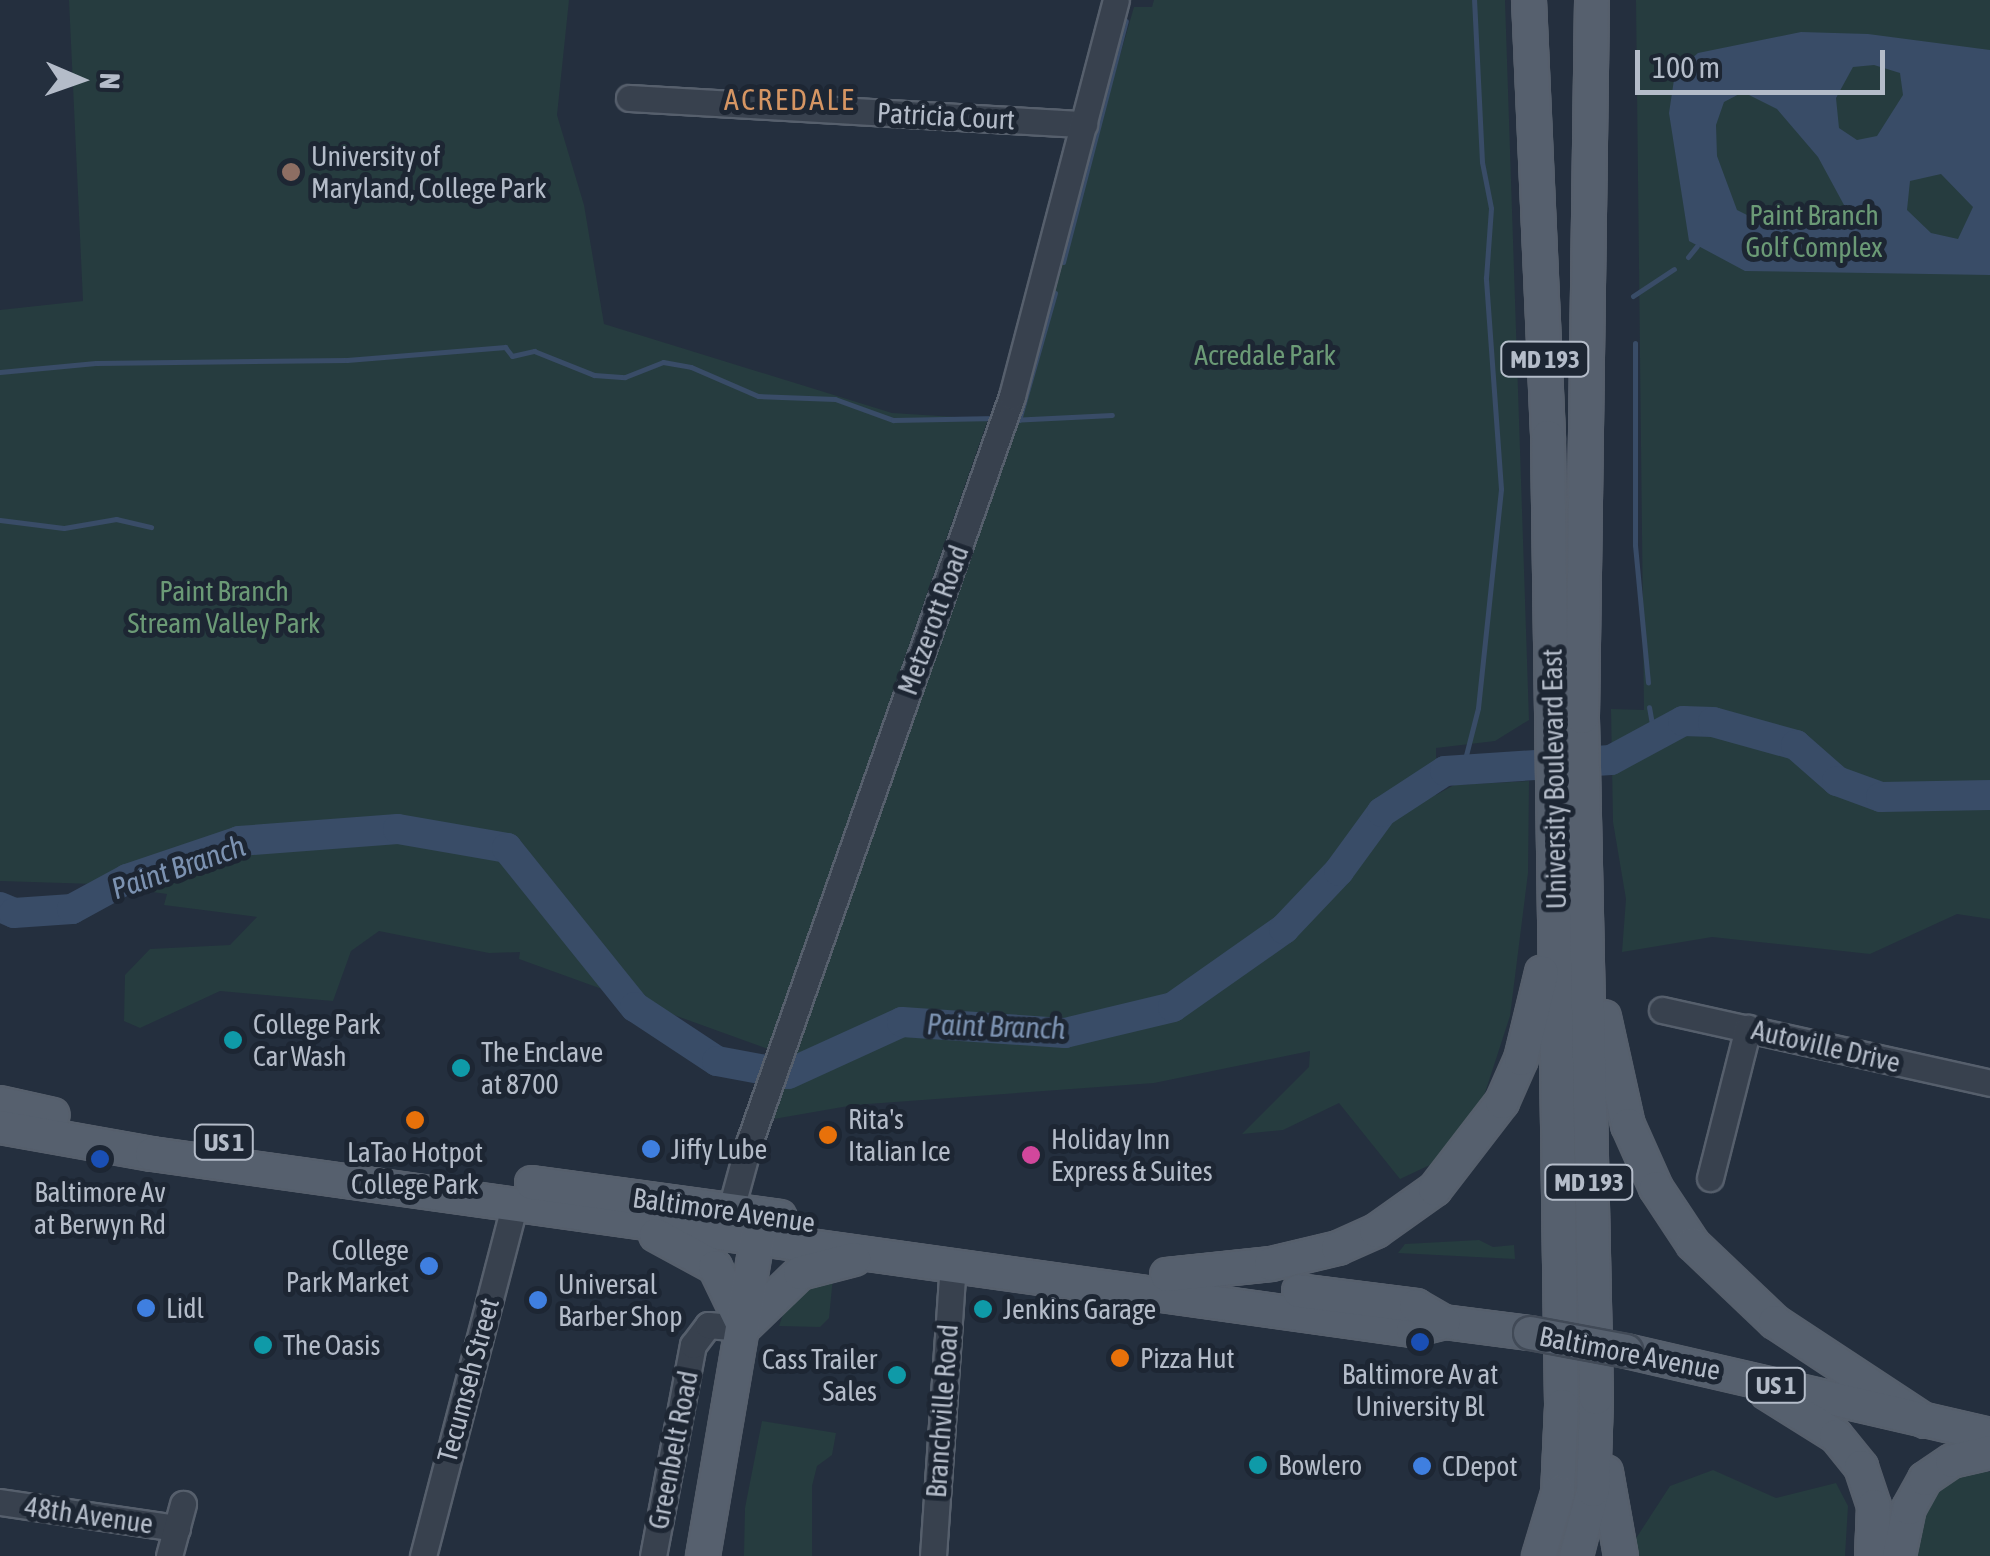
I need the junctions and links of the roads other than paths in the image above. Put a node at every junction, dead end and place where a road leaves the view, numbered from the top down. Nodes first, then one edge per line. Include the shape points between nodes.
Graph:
1 (1116, 0) edge
2 (1529, 0) edge
3 (1592, 0) edge
4 (629, 98) dead end
5 (1084, 124) junction
6 (1568, 718) junction
7 (1568, 806) junction
8 (1555, 899) junction
9 (1662, 1010) dead end
10 (1748, 1028) junction
11 (1990, 1083) edge
12 (0, 1104) edge
13 (0, 1127) edge
14 (1589, 1173) junction
15 (1710, 1178) dead end
16 (515, 1204) junction
17 (596, 1215) junction
18 (744, 1223) junction
19 (881, 1255) junction
20 (953, 1266) junction
21 (1167, 1275) junction
22 (1444, 1322) junction
23 (743, 1328) junction
24 (1738, 1375) junction
25 (1925, 1421) junction
26 (1990, 1435) edge
27 (1990, 1452) edge
28 (714, 1491) junction
29 (0, 1502) edge
30 (170, 1556) edge
31 (422, 1556) edge
32 (652, 1556) edge
33 (703, 1556) edge
34 (724, 1556) edge
35 (933, 1556) edge
36 (1539, 1556) edge
37 (1576, 1556) edge
38 (1621, 1556) edge
39 (1872, 1556) edge
40 (1899, 1556) edge

1 - 5 street, Metzerott Road
2 - 6 main road, University Boulevard East / MD 193
3 - 6 main road, University Boulevard East / MD 193
4 - 5 street, Patricia Court
5 - 18 street, Metzerott Road via 1005,417 768,1092
6 - 7 main road, University Boulevard East / MD 193
7 - 8 main road, University Boulevard East / MD 193
7 - 14 main road, University Boulevard East / MD 193
7 - 25 main road via 1609,1059 1634,1142 1670,1214 1716,1272 1774,1322
8 - 21 main road via 1521,1059 1480,1136 1435,1189 1376,1231 1338,1248 1271,1264
8 - 36 main road, University Boulevard East / MD 193 via 1562,1406 1558,1493
9 - 10 street, Autoville Drive
10 - 11 street, Autoville Drive
10 - 15 street
12 - 18 main road, Baltimore Avenue / US 1
13 - 16 main road, Baltimore Avenue / US 1
14 - 37 main road, University Boulevard East / MD 193 via 1593,1471
14 - 38 main road via 1608,1500
16 - 17 main road, Baltimore Avenue / US 1
16 - 31 street, Tecumseh Street
17 - 18 main road, Baltimore Avenue / US 1
17 - 23 main road via 704,1257 734,1298
18 - 19 main road, Baltimore Avenue / US 1
18 - 21 main road, Baltimore Avenue / US 1
18 - 23 main road, Greenbelt Road
19 - 20 main road, Baltimore Avenue / US 1
19 - 23 main road via 800,1273
20 - 22 main road, Baltimore Avenue / US 1 via 1413,1330
20 - 35 street, Branchville Road
21 - 22 main road, Baltimore Avenue / US 1 via 1416,1306
22 - 24 main road, Baltimore Avenue / US 1, bridge
23 - 28 main road, Greenbelt Road
23 - 32 street, Greenbelt Road via 708,1325 693,1345
24 - 25 main road, Baltimore Avenue / US 1
24 - 39 main road via 1820,1425 1850,1452 1874,1506
25 - 26 main road, Baltimore Avenue / US 1
27 - 40 main road via 1952,1461 1925,1479 1909,1508
28 - 33 main road, Greenbelt Road
28 - 34 main road
29 - 30 street, 48th Avenue via 180,1516

